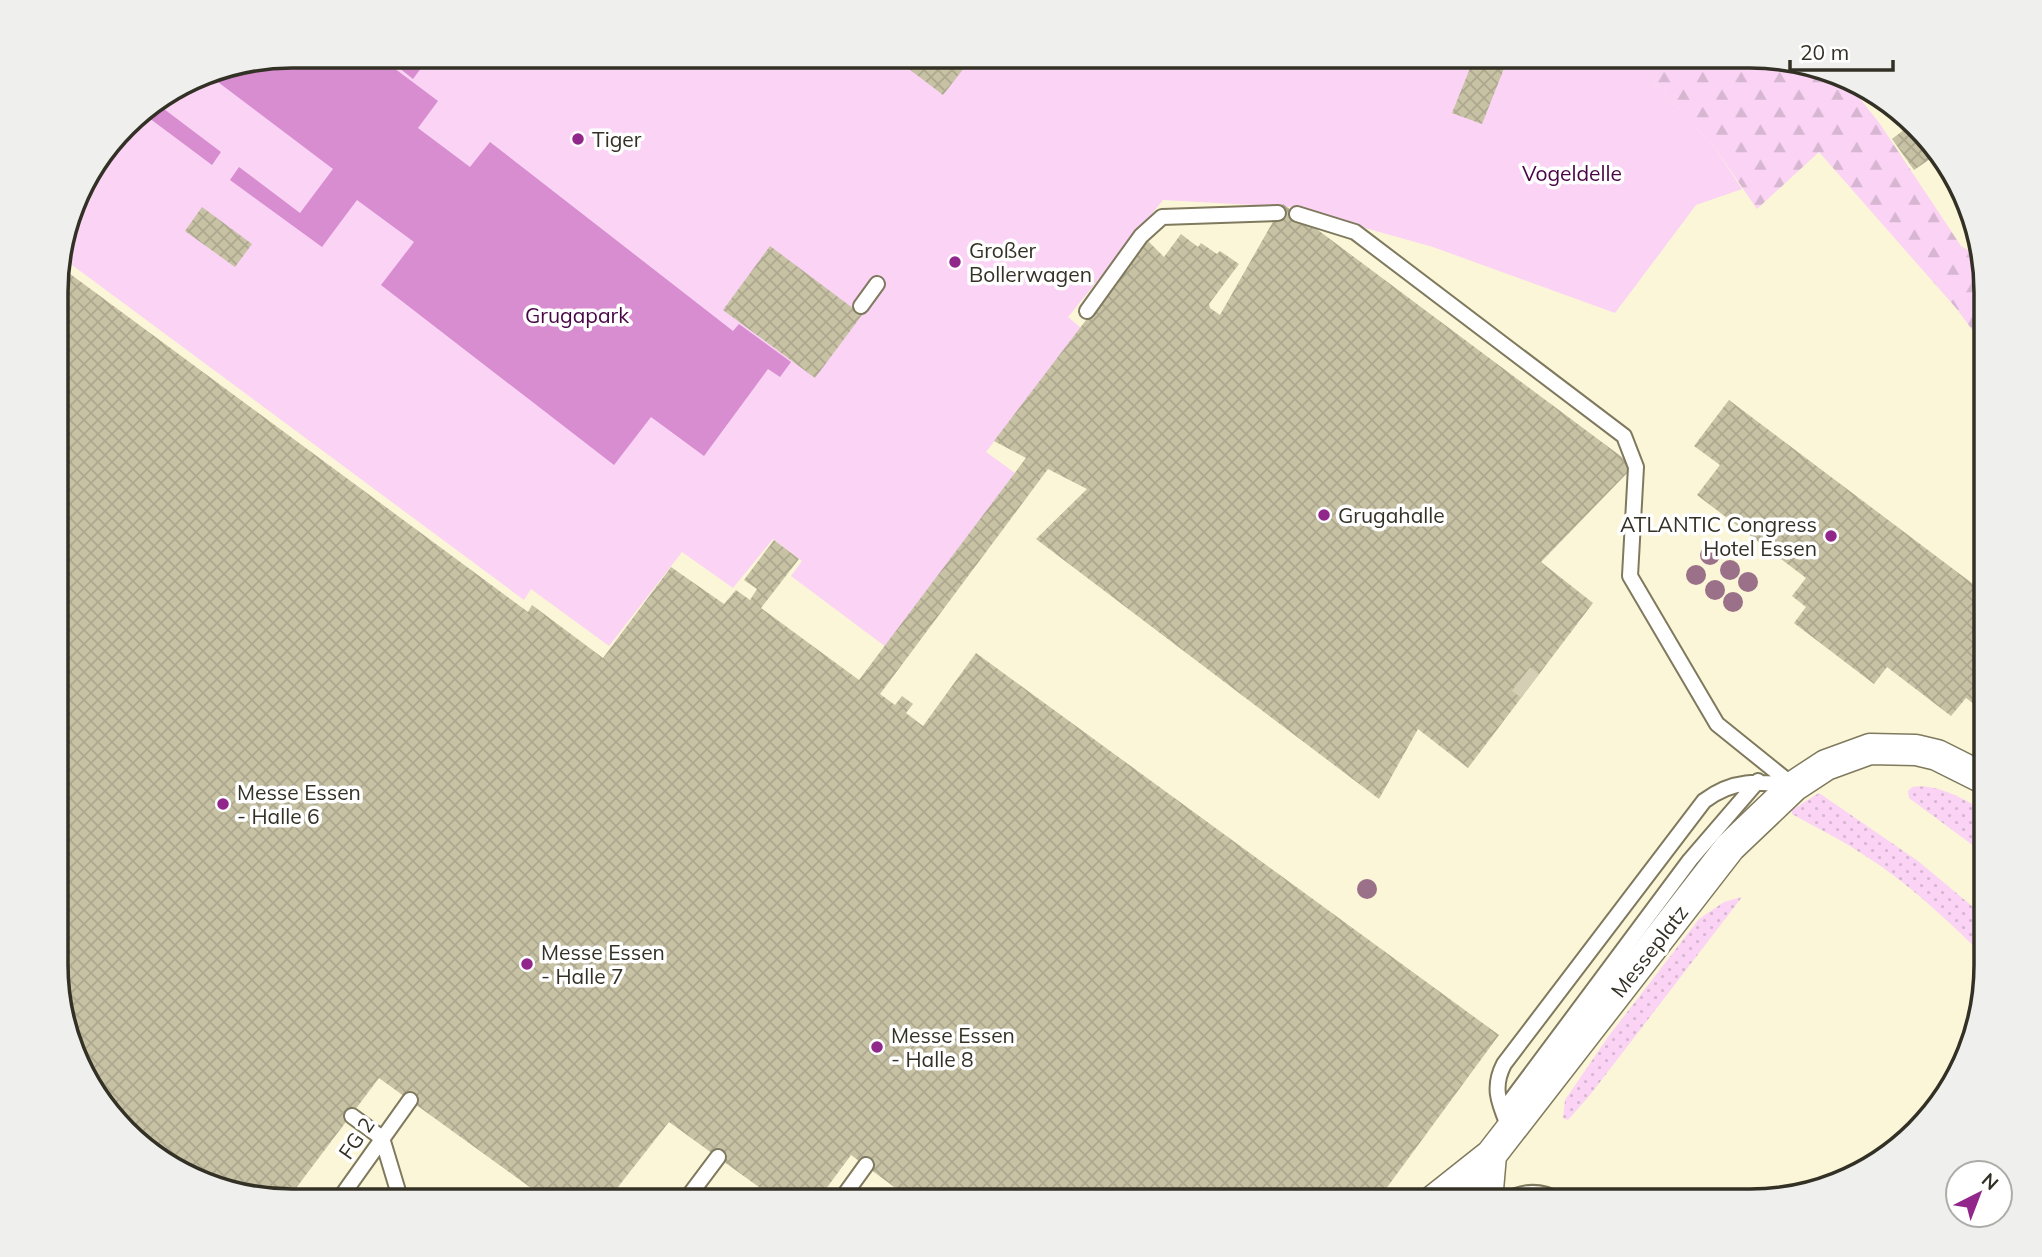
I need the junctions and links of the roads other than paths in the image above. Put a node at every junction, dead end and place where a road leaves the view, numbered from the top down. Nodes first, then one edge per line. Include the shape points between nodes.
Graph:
1 (1278, 213) dead end
2 (1297, 214) dead end
3 (877, 284) dead end
4 (861, 306) dead end
5 (1087, 311) dead end
6 (1973, 772) edge
7 (1758, 781) junction
8 (1794, 786) junction
9 (410, 1100) dead end
10 (352, 1116) dead end
11 (1506, 1121) junction
12 (382, 1138) junction
13 (1491, 1155) junction
14 (718, 1157) dead end
15 (866, 1166) dead end
16 (1449, 1188) edge
17 (1488, 1188) edge
18 (346, 1189) edge
19 (397, 1189) edge
20 (694, 1189) edge
21 (849, 1189) edge

1 - 5 lane via 1162,217 1141,236
2 - 8 lane via 1355,232 1624,436 1636,467 1630,576 1717,724
3 - 4 lane
6 - 8 street, Messeplatz via 1916,750 1870,749 1826,765
7 - 8 lane
7 - 11 lane via 1690,860
7 - 11 lane via 1720,789 1704,801 1504,1064 1496,1093
8 - 11 street, Messeplatz via 1730,848
9 - 12 lane, FG 2
10 - 12 lane
11 - 13 street, Messeplatz
12 - 18 lane, FG 2
12 - 19 lane
13 - 16 street, Messeplatz
13 - 17 street
14 - 20 lane
15 - 21 lane

